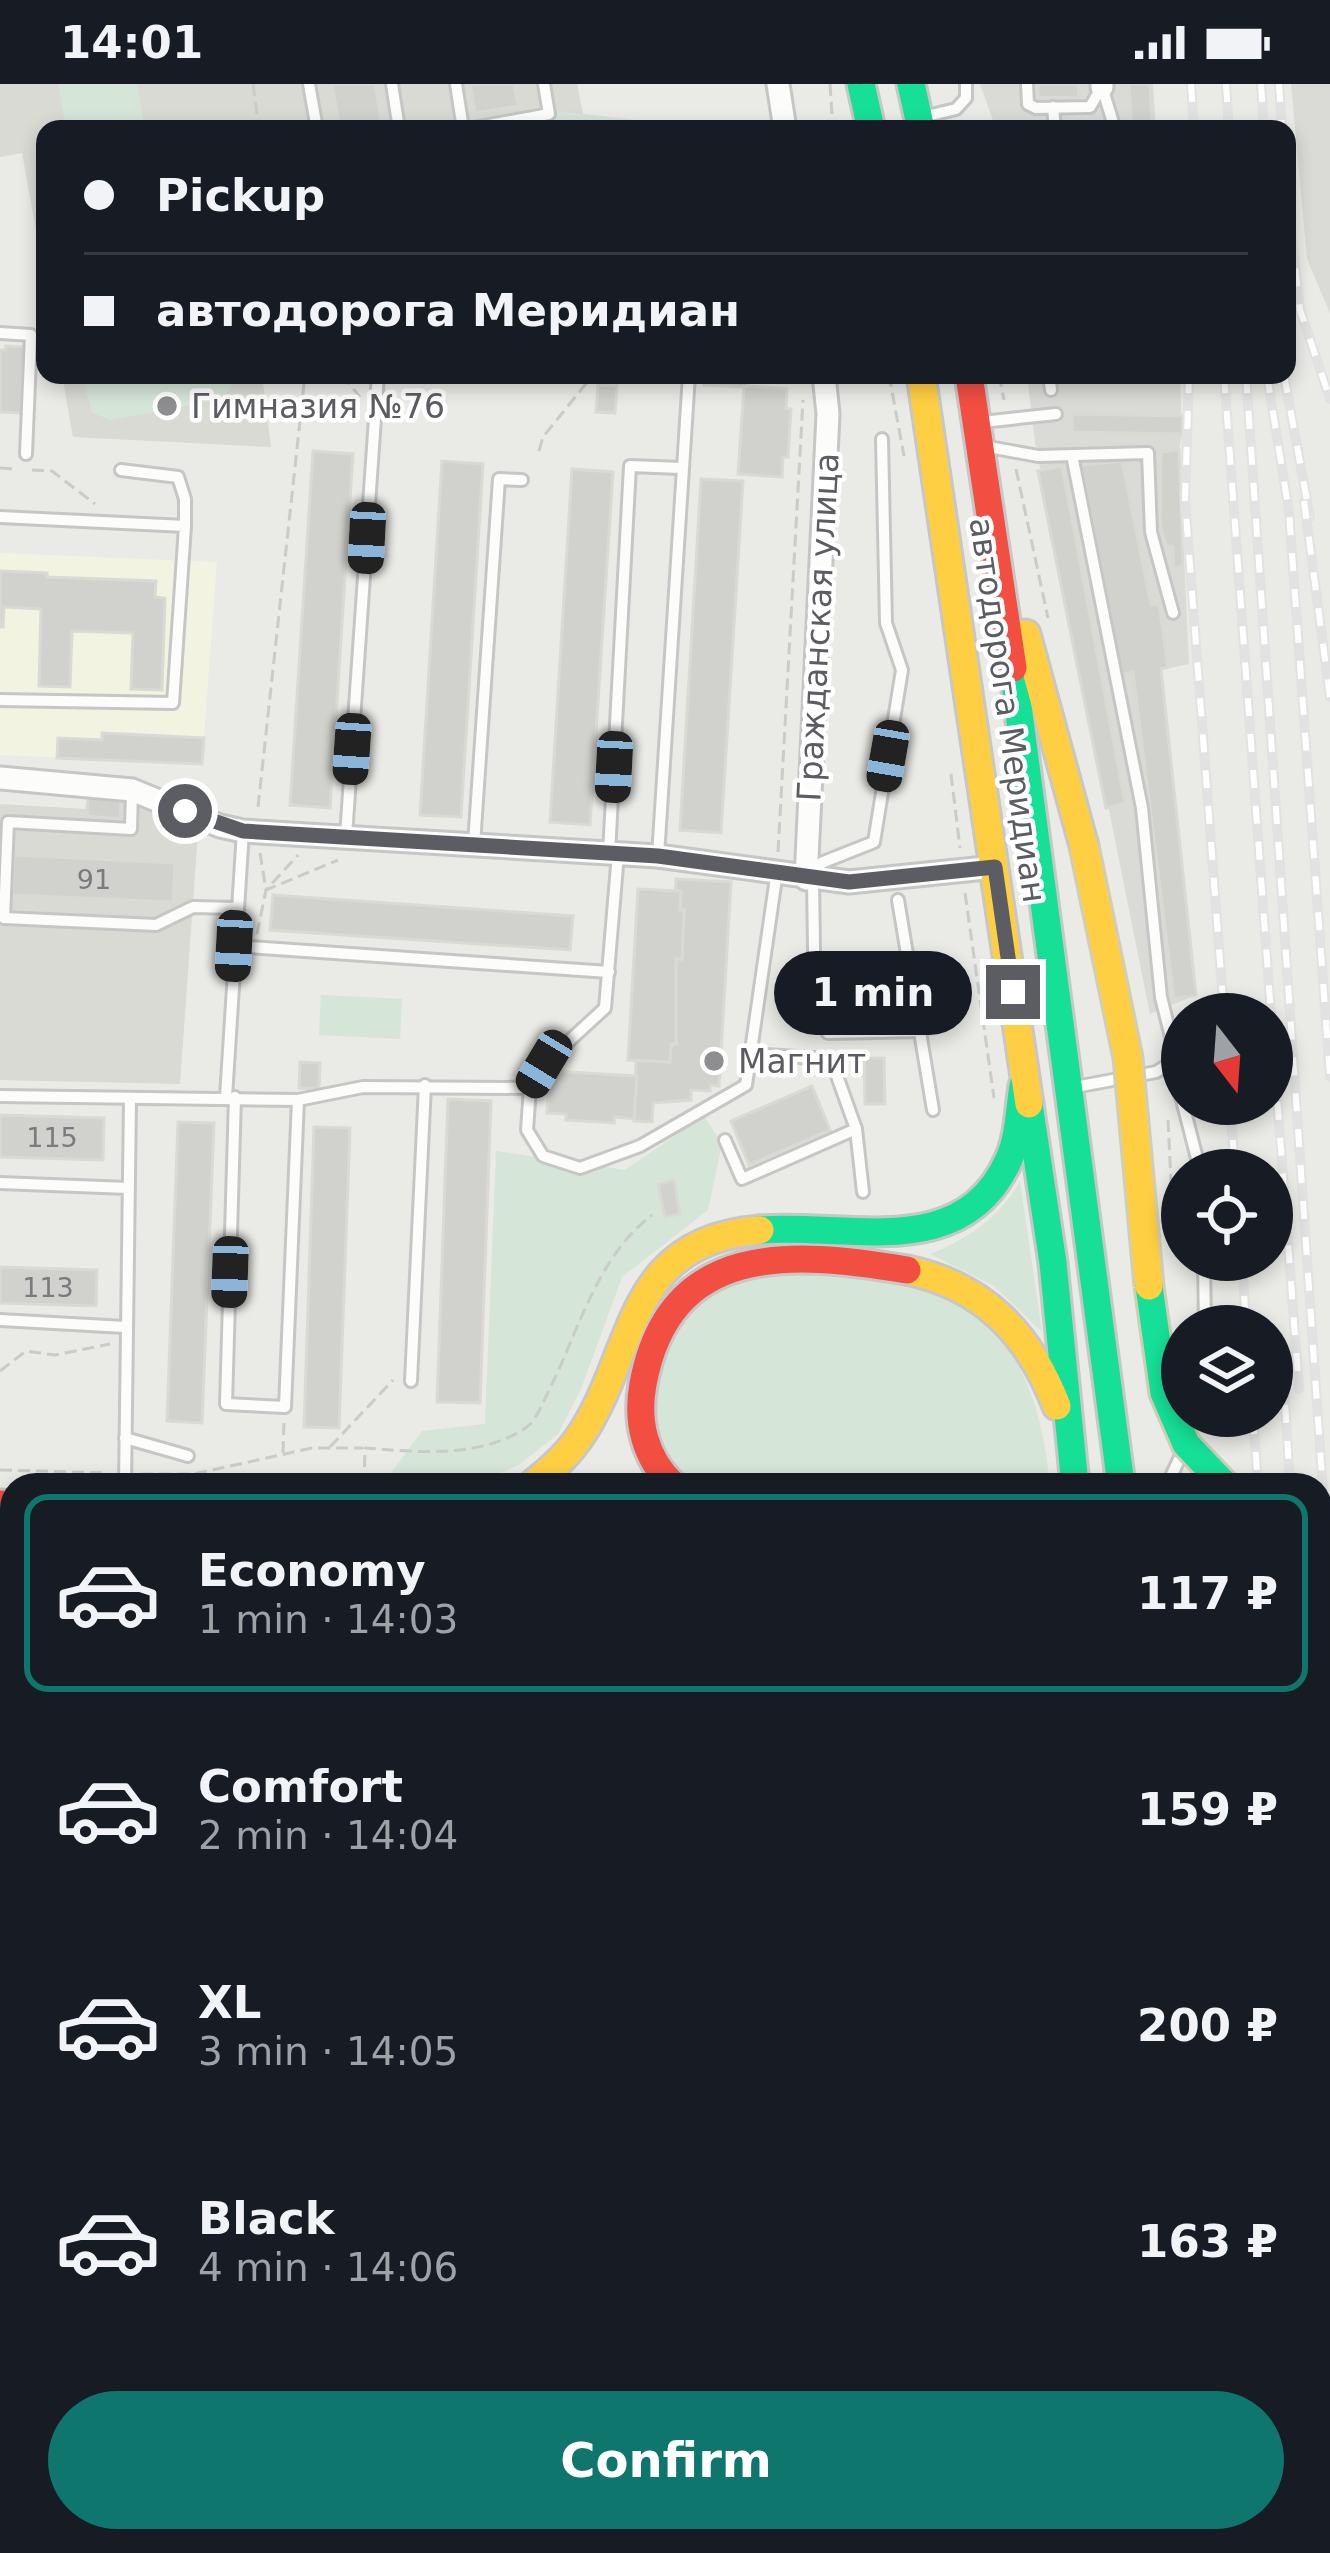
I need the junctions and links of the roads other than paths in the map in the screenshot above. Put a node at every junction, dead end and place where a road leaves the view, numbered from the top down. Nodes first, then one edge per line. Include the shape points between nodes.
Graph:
1 (309, 84) edge
2 (392, 84) edge
3 (456, 84) edge
4 (544, 84) edge
5 (778, 84) edge
6 (861, 84) edge
7 (911, 84) edge
8 (966, 84) edge
9 (1027, 84) edge
10 (1102, 86) edge
11 (1053, 107) junction
12 (315, 120) edge
13 (398, 120) edge
14 (463, 120) edge
15 (515, 120) edge
16 (784, 120) edge
17 (870, 120) edge
18 (918, 120) edge
19 (927, 120) edge
20 (1054, 120) edge
21 (1112, 120) edge
22 (0, 333) edge
23 (377, 384) edge
24 (687, 384) edge
25 (825, 384) edge
26 (922, 384) edge
27 (971, 384) edge
28 (1050, 384) edge
29 (1051, 390) dead end
30 (1056, 414) dead end
31 (979, 434) junction
32 (882, 439) dead end
33 (26, 454) dead end
34 (1072, 455) junction
35 (681, 468) junction
36 (121, 470) dead end
37 (523, 480) dead end
38 (991, 504) junction
39 (0, 518) edge
40 (185, 526) junction
41 (1173, 613) dead end
42 (0, 700) edge
43 (0, 778) edge
44 (132, 790) junction
45 (250, 831) junction
46 (474, 844) junction
47 (347, 846) junction
48 (614, 854) junction
49 (658, 856) junction
50 (995, 867) junction
51 (777, 872) junction
52 (809, 879) junction
53 (898, 900) dead end
54 (237, 908) junction
55 (234, 946) junction
56 (610, 972) junction
57 (1161, 997) edge
58 (920, 1031) junction
59 (749, 1054) junction
60 (1161, 1069) edge
61 (1025, 1075) junction
62 (424, 1085) junction
63 (530, 1088) junction
64 (1067, 1088) junction
65 (0, 1096) edge
66 (231, 1097) junction
67 (130, 1099) junction
68 (298, 1100) junction
69 (933, 1110) dead end
70 (856, 1129) junction
71 (725, 1140) dead end
72 (0, 1183) edge
73 (128, 1188) junction
74 (863, 1192) dead end
75 (0, 1320) edge
76 (125, 1327) junction
77 (411, 1381) dead end
78 (1190, 1437) dead end
79 (125, 1438) junction
80 (1073, 1450) junction
81 (188, 1456) dead end
82 (125, 1473) edge
83 (547, 1473) edge
84 (663, 1473) edge
85 (1074, 1473) edge
86 (1120, 1473) edge
87 (1173, 1473) edge
88 (1214, 1473) edge

1 - 12 lane
2 - 13 lane
3 - 14 lane
4 - 15 lane via 549,114
5 - 16 street
6 - 17 main road
7 - 18 main road
8 - 19 lane via 956,109
9 - 11 lane via 1028,104
10 - 11 lane via 1090,107
10 - 21 lane
11 - 20 lane
22 - 33 lane via 31,335
23 - 47 lane
24 - 35 lane
25 - 52 street, Гражданская улица
26 - 50 main road, автодорога Меридиан
27 - 31 main road, автодорога Меридиан
28 - 29 lane
30 - 31 lane via 1007,419
31 - 34 lane via 1012,451
31 - 38 main road, автодорога Меридиан
32 - 52 lane via 886,623 902,670 874,842 821,863
34 - 41 lane via 1148,453 1151,532
34 - 57 lane via 1142,808
35 - 48 lane via 630,466
35 - 49 lane
36 - 40 lane via 178,477
37 - 46 lane via 499,478
38 - 64 main road, автодорога Меридиан
38 - 88 main road, bridge via 1084,846 1128,1058 1167,1406 1186,1444
39 - 40 lane
40 - 42 lane via 173,703
43 - 44 street
44 - 45 street
44 - 54 lane via 131,829 8,822 4,918 156,925 193,907
45 - 47 street via 317,834
45 - 54 lane
46 - 47 street
46 - 48 street
48 - 49 street
48 - 56 lane
49 - 51 street
50 - 52 street via 887,880
50 - 61 main road, автодорога Меридиан
51 - 52 street
51 - 59 lane
52 - 58 lane via 815,1017 829,1033
53 - 58 lane
54 - 55 lane
55 - 56 lane
55 - 66 lane
56 - 63 lane via 605,1008 544,1064
58 - 69 lane
59 - 63 lane via 746,1085 640,1146 580,1168 542,1156 527,1130
59 - 70 lane via 831,1059
60 - 64 lane
61 - 80 main road, автодорога Меридиан
61 - 83 main road via 1004,1170 982,1201 952,1223 917,1231 753,1227 705,1242 665,1269 636,1304 587,1429
62 - 63 lane
62 - 68 lane
62 - 77 lane
64 - 86 main road, автодорога Меридиан
65 - 67 lane
66 - 67 lane
66 - 68 lane
66 - 68 lane via 226,1404 285,1407
67 - 73 lane
70 - 71 lane via 742,1179
70 - 74 lane
72 - 73 lane
73 - 76 lane
75 - 76 lane
76 - 79 lane
78 - 87 lane
79 - 81 lane
79 - 82 lane
80 - 84 main road via 1032,1352 981,1298 908,1270 770,1259 709,1277 670,1310 658,1332 643,1380 641,1426
80 - 85 main road, автодорога Меридиан

